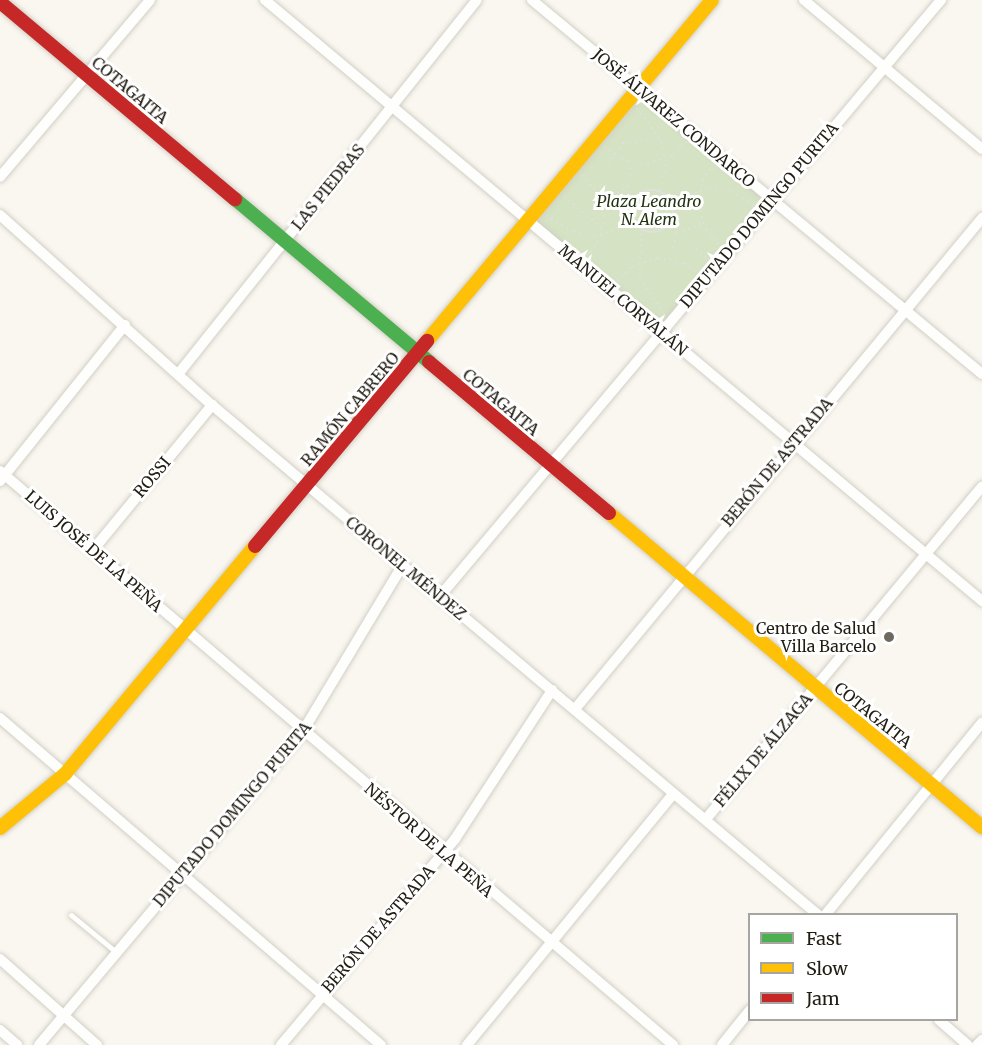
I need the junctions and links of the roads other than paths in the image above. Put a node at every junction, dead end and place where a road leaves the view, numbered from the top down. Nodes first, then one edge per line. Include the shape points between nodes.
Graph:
1 (150, 0) edge
2 (265, 0) edge
3 (477, 0) edge
4 (532, 0) edge
5 (712, 0) edge
6 (804, 0) edge
7 (941, 0) edge
8 (0, 2) edge
9 (884, 66) junction
10 (86, 75) junction
11 (639, 88) junction
12 (391, 108) junction
13 (982, 149) edge
14 (0, 177) edge
15 (771, 200) junction
16 (0, 215) edge
17 (982, 218) edge
18 (527, 221) junction
19 (283, 242) junction
20 (906, 310) junction
21 (125, 325) junction
22 (661, 332) junction
23 (418, 354) junction
24 (179, 374) junction
25 (982, 374) edge
26 (212, 405) junction
27 (794, 441) junction
28 (551, 466) junction
29 (2, 476) edge
30 (308, 485) junction
31 (982, 487) edge
32 (93, 550) junction
33 (925, 554) junction
34 (402, 566) junction
35 (684, 576) junction
36 (440, 596) junction
37 (982, 601) edge
38 (187, 632) junction
39 (815, 688) junction
40 (552, 690) junction
41 (575, 709) junction
42 (0, 718) edge
43 (982, 723) edge
44 (303, 730) junction
45 (65, 774) junction
46 (931, 783) junction
47 (673, 794) junction
48 (706, 819) junction
49 (982, 827) edge
50 (0, 828) edge
51 (443, 854) junction
52 (182, 875) junction
53 (815, 913) edge
54 (828, 913) edge
55 (71, 915) dead end
56 (549, 941) junction
57 (116, 952) junction
58 (0, 959) edge
59 (322, 995) junction
60 (748, 1012) edge
61 (62, 1016) junction
62 (940, 1021) edge
63 (0, 1030) edge
64 (982, 1040) edge
65 (17, 1045) edge
66 (39, 1045) edge
67 (97, 1045) edge
68 (281, 1045) edge
69 (381, 1045) edge
70 (467, 1045) edge
71 (673, 1045) edge
72 (722, 1045) edge
73 (968, 1045) edge
74 (978, 1045) edge

1 - 10 street
2 - 12 street, MANUEL CORVALÁN
3 - 12 street, LAS PIEDRAS
4 - 11 street, JOSÉ ÁLVAREZ CONDARCO
5 - 11 street, RAMÓN CABRERO
6 - 9 street
7 - 9 street, DIPUTADO DOMINGO PURITA
8 - 10 street, COTAGAITA
9 - 13 street
9 - 15 street, DIPUTADO DOMINGO PURITA
10 - 14 street
10 - 19 street, COTAGAITA
11 - 15 street, JOSÉ ÁLVAREZ CONDARCO
11 - 18 street, RAMÓN CABRERO
12 - 18 street, MANUEL CORVALÁN
12 - 19 street, LAS PIEDRAS
15 - 20 street, JOSÉ ÁLVAREZ CONDARCO
15 - 22 street, DIPUTADO DOMINGO PURITA
16 - 21 street, CORONEL MÉNDEZ
17 - 20 street, BERÓN DE ASTRADA
18 - 22 street, MANUEL CORVALÁN
18 - 23 street, RAMÓN CABRERO
19 - 23 street, COTAGAITA
19 - 24 street, LAS PIEDRAS
20 - 25 street, JOSÉ ÁLVAREZ CONDARCO
20 - 27 street, BERÓN DE ASTRADA
21 - 24 street, CORONEL MÉNDEZ
21 - 29 street
22 - 27 street, MANUEL CORVALÁN
22 - 28 street, DIPUTADO DOMINGO PURITA
23 - 28 street, COTAGAITA
23 - 30 street, RAMÓN CABRERO
24 - 26 street, CORONEL MÉNDEZ
26 - 30 street, CORONEL MÉNDEZ
26 - 32 street, ROSSI
27 - 33 street, MANUEL CORVALÁN
27 - 35 street, BERÓN DE ASTRADA
28 - 35 street, COTAGAITA
28 - 36 street, DIPUTADO DOMINGO PURITA
29 - 32 street, LUIS JOSÉ DE LA PEÑA
30 - 34 street, CORONEL MÉNDEZ
30 - 38 street, RAMÓN CABRERO
31 - 33 street, FÉLIX DE ÁLZAGA
32 - 38 street, LUIS JOSÉ DE LA PEÑA
33 - 37 street, MANUEL CORVALÁN
33 - 39 street, FÉLIX DE ÁLZAGA
34 - 36 street, CORONEL MÉNDEZ
34 - 44 street, DIPUTADO DOMINGO PURITA
35 - 39 street, COTAGAITA
35 - 41 street, BERÓN DE ASTRADA
36 - 40 street, CORONEL MÉNDEZ
38 - 44 street, NÉSTOR DE LA PEÑA
38 - 45 street, RAMÓN CABRERO
39 - 46 street, COTAGAITA
39 - 48 street, FÉLIX DE ÁLZAGA
40 - 41 street, CORONEL MÉNDEZ
40 - 51 street, BERÓN DE ASTRADA
41 - 47 street, CORONEL MÉNDEZ
42 - 45 street
43 - 46 street
44 - 51 street, NÉSTOR DE LA PEÑA
44 - 52 street, DIPUTADO DOMINGO PURITA
45 - 50 street, RAMÓN CABRERO
45 - 52 street
46 - 49 street, COTAGAITA
46 - 54 street
47 - 48 street, CORONEL MÉNDEZ
47 - 56 street
48 - 53 street, CORONEL MÉNDEZ
51 - 56 street, NÉSTOR DE LA PEÑA
51 - 59 street, BERÓN DE ASTRADA
52 - 57 street, DIPUTADO DOMINGO PURITA
52 - 59 street
55 - 57 lane
56 - 70 street
56 - 71 street, NÉSTOR DE LA PEÑA
57 - 61 street, DIPUTADO DOMINGO PURITA
58 - 61 street
59 - 68 street, BERÓN DE ASTRADA
59 - 69 street
60 - 72 street
61 - 66 street, DIPUTADO DOMINGO PURITA
61 - 67 street
62 - 73 street
63 - 65 street
64 - 74 street

